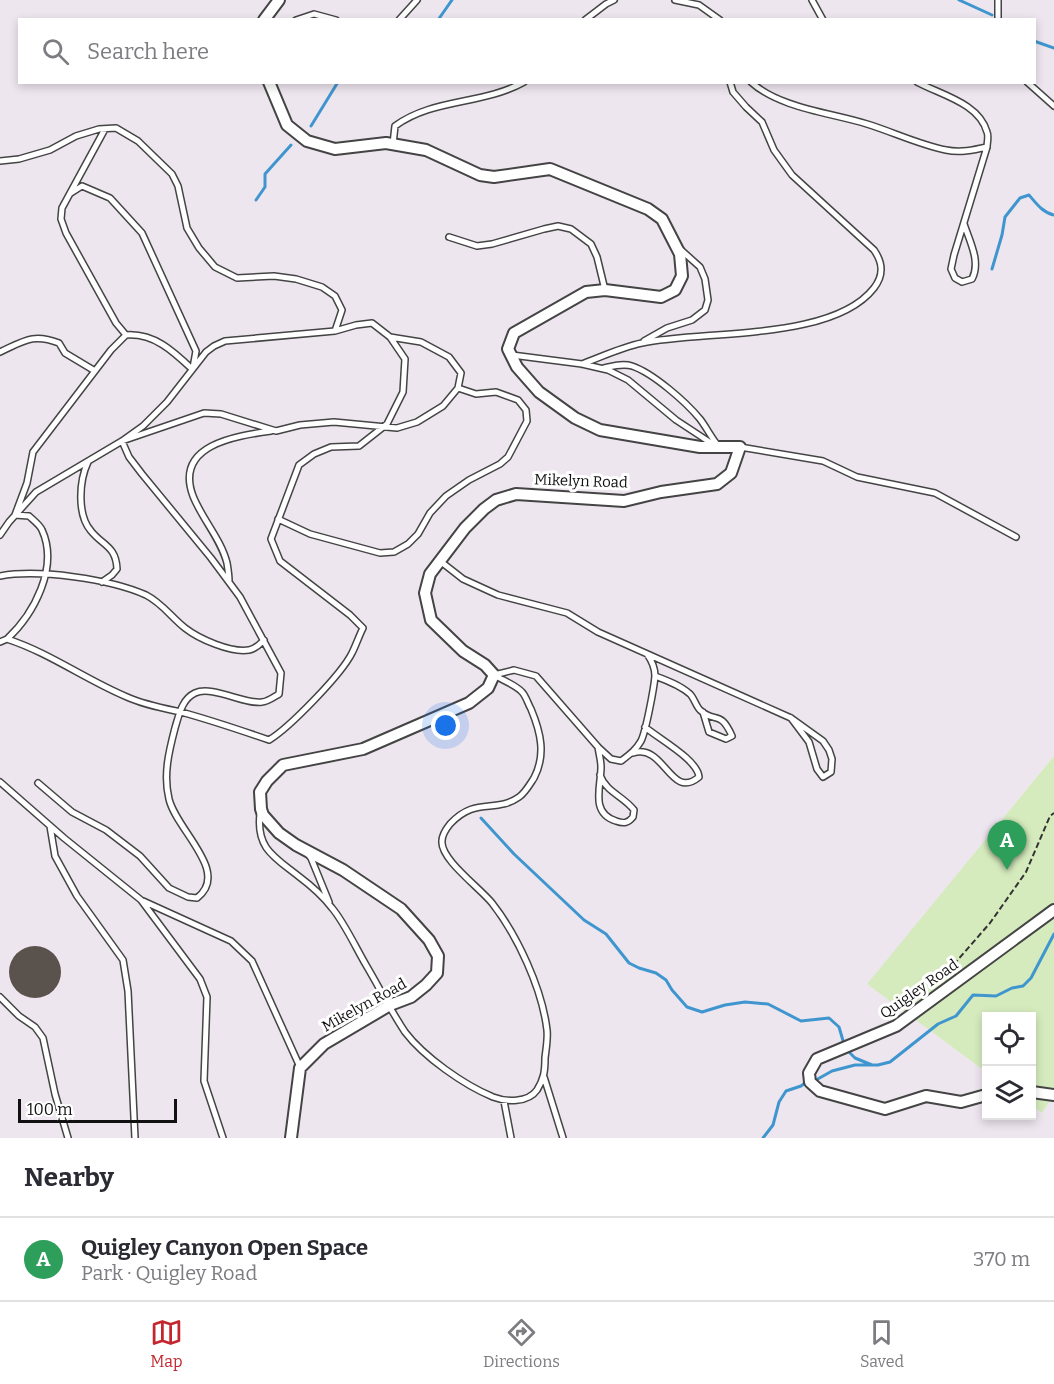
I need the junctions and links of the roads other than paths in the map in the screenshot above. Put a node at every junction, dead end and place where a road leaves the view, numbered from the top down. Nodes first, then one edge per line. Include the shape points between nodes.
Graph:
1 (279, 0) edge
2 (417, 0) edge
3 (614, 0) edge
4 (675, 0) edge
5 (812, 0) edge
6 (998, 0) edge
7 (266, 18) edge
8 (302, 18) edge
9 (329, 18) edge
10 (401, 18) edge
11 (587, 18) edge
12 (717, 18) edge
13 (822, 18) edge
14 (998, 18) edge
15 (270, 84) edge
16 (519, 84) edge
17 (731, 84) edge
18 (753, 84) edge
19 (922, 84) edge
20 (1029, 84) edge
21 (1054, 106) edge
22 (105, 129) junction
23 (393, 144) junction
24 (987, 147) junction
25 (0, 161) edge
26 (71, 193) junction
27 (964, 224) junction
28 (449, 237) dead end
29 (676, 247) junction
30 (605, 290) junction
31 (335, 331) junction
32 (126, 335) junction
33 (390, 337) junction
34 (640, 343) junction
35 (0, 352) edge
36 (511, 355) junction
37 (582, 364) junction
38 (192, 369) junction
39 (602, 369) junction
40 (95, 371) junction
41 (458, 388) junction
42 (383, 428) junction
43 (276, 431) junction
44 (122, 441) junction
45 (718, 447) junction
46 (740, 447) junction
47 (89, 461) junction
48 (15, 515) junction
49 (278, 519) junction
50 (0, 535) edge
51 (1016, 537) dead end
52 (440, 561) junction
53 (45, 575) junction
54 (0, 576) edge
55 (102, 582) junction
56 (230, 583) junction
57 (7, 639) junction
58 (264, 640) junction
59 (0, 642) edge
60 (646, 653) junction
61 (494, 675) junction
62 (655, 676) junction
63 (180, 712) junction
64 (703, 712) junction
65 (792, 718) junction
66 (645, 727) junction
67 (598, 747) junction
68 (632, 753) junction
69 (600, 775) junction
70 (0, 782) edge
71 (38, 783) dead end
72 (261, 809) junction
73 (50, 826) junction
74 (302, 848) junction
75 (141, 900) junction
76 (333, 908) junction
77 (1054, 910) edge
78 (0, 996) edge
79 (390, 1005) junction
80 (300, 1068) junction
81 (544, 1077) junction
82 (1036, 1093) edge
83 (1054, 1095) edge
84 (982, 1096) edge
85 (504, 1101) junction
86 (69, 1138) edge
87 (135, 1138) edge
88 (223, 1138) edge
89 (291, 1138) edge
90 (511, 1138) edge
91 (563, 1138) edge

1 - 7 street
2 - 10 lane
3 - 11 lane
4 - 12 lane via 699,5
5 - 13 lane
6 - 14 lane
8 - 9 lane via 314,14
15 - 23 street via 287,125 307,141 335,149
16 - 23 lane via 494,95 445,104 406,118 394,126
17 - 34 lane via 733,92 762,122 774,150 792,175 874,250 880,259 880,276 865,299 812,323
18 - 24 lane via 783,101 946,150
19 - 24 lane via 967,106 988,133
20 - 21 lane
22 - 25 lane via 76,136 50,150
22 - 26 lane
22 - 31 lane via 116,128 138,141 172,174 187,228 215,267 237,278 274,276 322,287 335,296 342,310
23 - 29 street via 426,150 480,175 494,177 550,169 648,209 662,219
24 - 27 lane
26 - 32 lane via 62,208 66,233
26 - 38 lane via 82,186 110,198 142,233 196,351
27 - 27 lane via 951,269 962,282 972,279 977,270
28 - 30 lane via 477,246 558,226 571,229 591,244
29 - 30 street via 682,276 675,290 661,297
29 - 34 lane via 699,267 708,291 705,310 692,320
30 - 36 street via 586,292 514,333 508,349
31 - 33 lane via 372,324
31 - 38 lane via 225,341 206,352
32 - 38 lane via 143,335 163,344
32 - 40 lane
33 - 41 lane via 421,342 449,357 461,373
33 - 42 lane via 405,359 403,392
34 - 37 lane
35 - 40 lane via 25,340 44,337 59,343 65,353
36 - 37 lane
36 - 45 street via 539,392 575,418 600,430
37 - 39 lane
38 - 44 lane via 143,426
39 - 45 lane via 628,380 676,420
39 - 45 lane via 632,366 648,374 681,400
40 - 48 lane via 33,452
41 - 42 lane via 443,406 417,422
41 - 49 lane via 476,394 496,392 518,400 526,410 527,421 508,457 446,496 408,544 394,552 380,553 310,534
42 - 43 lane via 333,422
42 - 49 lane via 359,446 330,447 299,465
43 - 44 lane via 221,414 204,413
43 - 56 lane via 225,440 204,450 192,462 189,477 193,495 227,562
44 - 47 lane
44 - 56 lane via 129,457
45 - 46 street
46 - 51 lane via 823,461 858,477 935,493
46 - 52 street, Mikelyn Road via 731,473 717,484 624,501 516,494 496,500 465,528
47 - 48 lane via 36,492
47 - 55 lane via 81,490 86,526 109,546 116,558 117,569
48 - 50 lane
48 - 53 lane via 29,516 42,528 48,554
49 - 63 lane via 271,539 280,561 363,628 352,655 329,683 269,740
52 - 60 lane via 463,579 498,595 567,614
52 - 61 street, Mikelyn Road via 430,574 425,593 432,620
53 - 54 lane
53 - 55 lane
53 - 57 lane via 26,619
55 - 58 lane via 146,596 200,638 227,648 249,650
56 - 58 lane
57 - 59 lane
57 - 63 lane via 31,647 127,697
58 - 63 lane via 281,673 279,694 262,702 197,692 187,698
60 - 62 lane
60 - 65 lane
61 - 67 lane via 514,670 536,676
61 - 72 street via 488,688 469,703 363,749 283,765 260,792
61 - 81 lane via 522,691 540,736 539,766 520,796 509,802 468,809 456,818 446,830 442,850 492,904 523,955 547,1030
62 - 64 lane via 690,694
62 - 66 lane
63 - 71 lane via 165,783 178,821 207,868 210,881 197,898 169,888 140,856 106,830 72,812
64 - 64 lane via 720,717 732,736 726,739 709,732
65 - 65 lane via 809,742 823,777 831,772 829,750
66 - 68 lane
66 - 68 lane via 690,761 699,770 699,777 692,783 682,783 653,754 641,750
67 - 68 lane via 611,759 621,761
67 - 69 lane
69 - 69 lane via 598,794 603,813 609,819 628,822 634,810 608,788
70 - 73 lane
72 - 74 street, Mikelyn Road via 279,832
72 - 76 lane via 259,824 264,845 273,858
73 - 75 lane
73 - 87 lane via 55,856 77,896 123,960
74 - 76 lane via 311,858
74 - 79 street, Mikelyn Road via 401,909 438,956 437,973 426,986
75 - 80 lane via 231,941 252,961
75 - 88 lane via 200,979 207,997 204,1081
76 - 79 lane
77 - 84 street, Quigley Road via 896,1026 817,1059 809,1073 810,1082 820,1091 885,1108 926,1096 961,1102
78 - 86 lane via 43,1038
79 - 80 street, Mikelyn Road via 324,1044
79 - 85 lane via 406,1032 426,1053 481,1092
80 - 89 street
81 - 85 lane via 535,1093 520,1100
81 - 91 lane
82 - 83 street
85 - 90 lane

